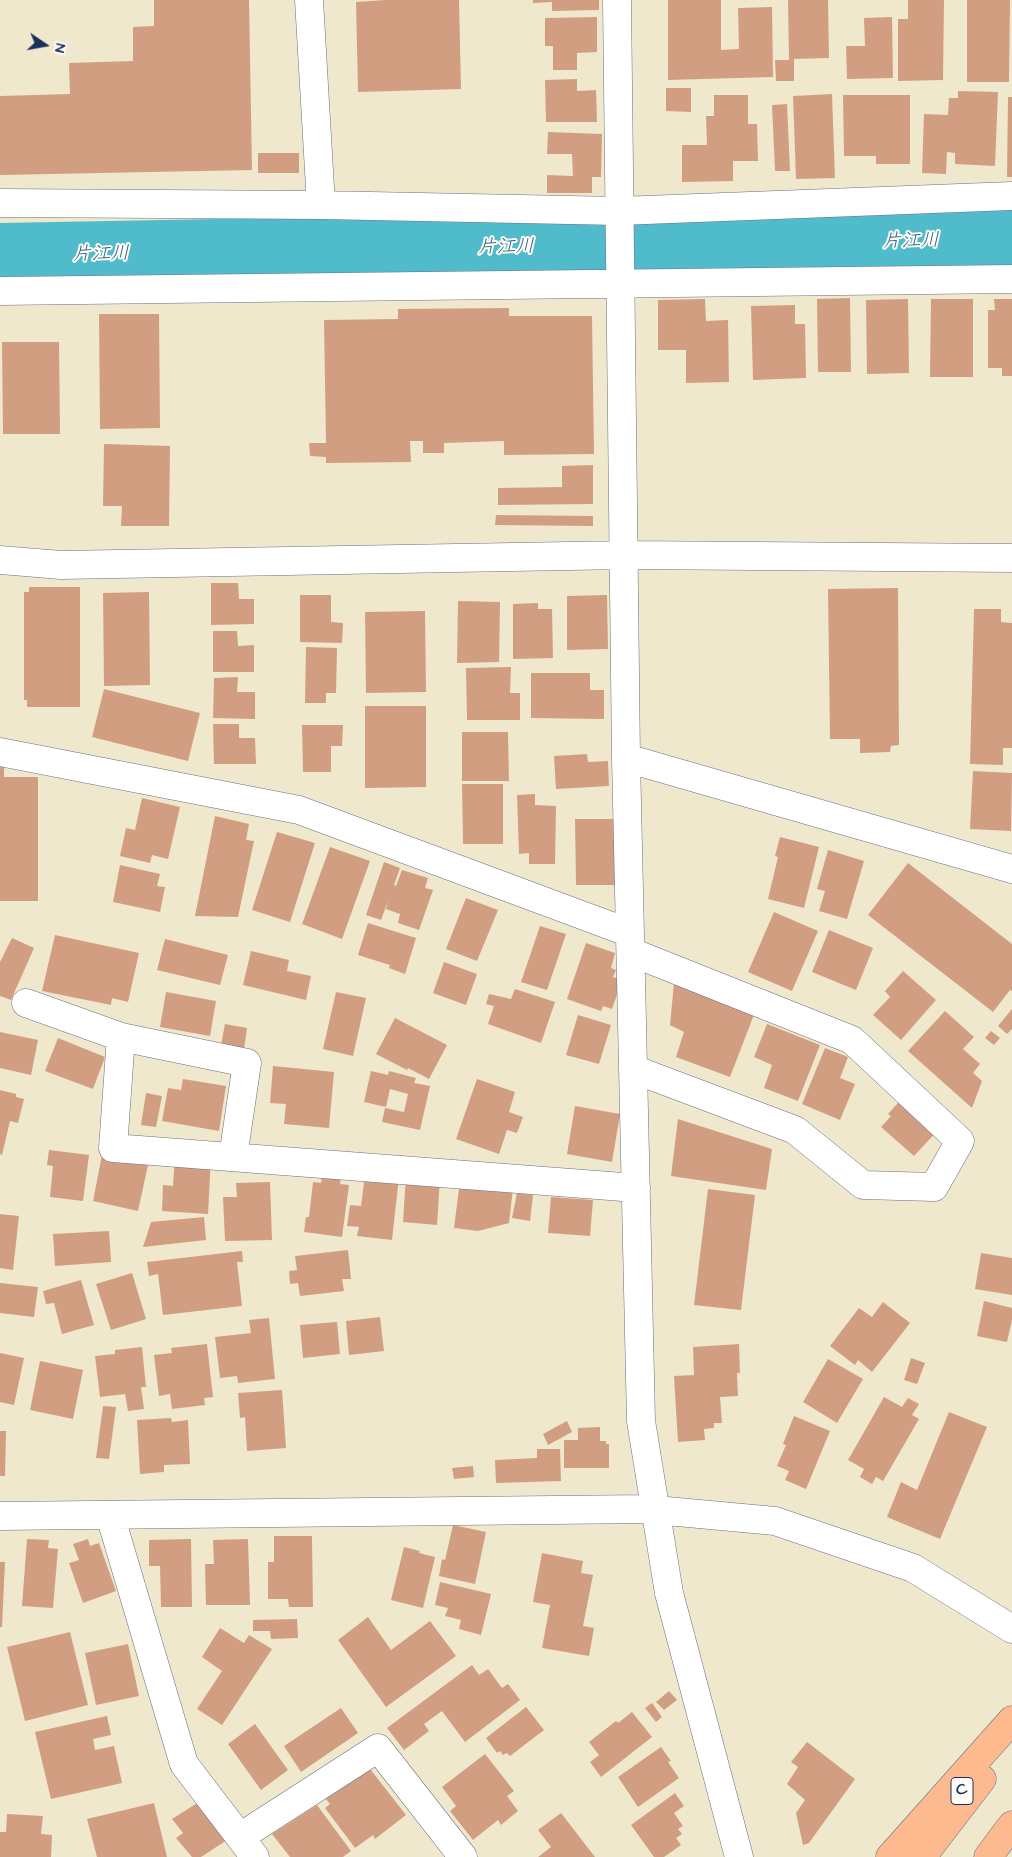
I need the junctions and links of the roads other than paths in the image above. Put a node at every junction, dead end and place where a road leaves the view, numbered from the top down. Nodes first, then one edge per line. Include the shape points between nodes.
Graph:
1 (309, 0) edge
2 (616, 0) edge
3 (1012, 196) edge
4 (0, 203) edge
5 (321, 205) junction
6 (619, 216) junction
7 (619, 278) junction
8 (1012, 279) edge
9 (0, 291) edge
10 (625, 555) junction
11 (1012, 558) edge
12 (0, 560) edge
13 (0, 752) edge
14 (626, 758) junction
15 (1012, 869) edge
16 (630, 943) junction
17 (26, 1002) dead end
18 (121, 1037) junction
19 (633, 1070) junction
20 (233, 1158) junction
21 (636, 1188) junction
22 (655, 1510) junction
23 (110, 1515) junction
24 (0, 1516) edge
25 (1012, 1629) edge
26 (1012, 1720) edge
27 (1012, 1725) edge
28 (1012, 1740) edge
29 (1012, 1825) edge
30 (1012, 1836) edge
31 (1012, 1842) edge
32 (247, 1847) edge
33 (463, 1857) edge
34 (739, 1857) edge
35 (890, 1857) edge
36 (912, 1857) edge
37 (922, 1857) edge
38 (988, 1857) edge
39 (996, 1857) edge
40 (1002, 1857) edge

1 - 5 street
2 - 6 street
3 - 6 street
4 - 5 street
5 - 6 street
6 - 7 street
7 - 8 street
7 - 9 street
7 - 10 street
10 - 11 street
10 - 12 street via 61,565
10 - 14 street
13 - 16 street via 299,810
14 - 15 street
14 - 16 street
16 - 19 street
16 - 19 street via 852,1040 960,1141 934,1187 863,1185 795,1130
17 - 18 street
18 - 20 street via 247,1063
18 - 20 street via 113,1148
19 - 21 street
20 - 21 street
21 - 22 street via 641,1421
22 - 23 street
22 - 25 street via 775,1521 912,1568
22 - 34 street via 669,1592
23 - 24 street
23 - 32 street via 184,1764
26 - 35 highway
27 - 36 highway, C
28 - 37 highway
29 - 38 highway
30 - 39 highway
31 - 40 highway
32 - 33 street via 378,1748

